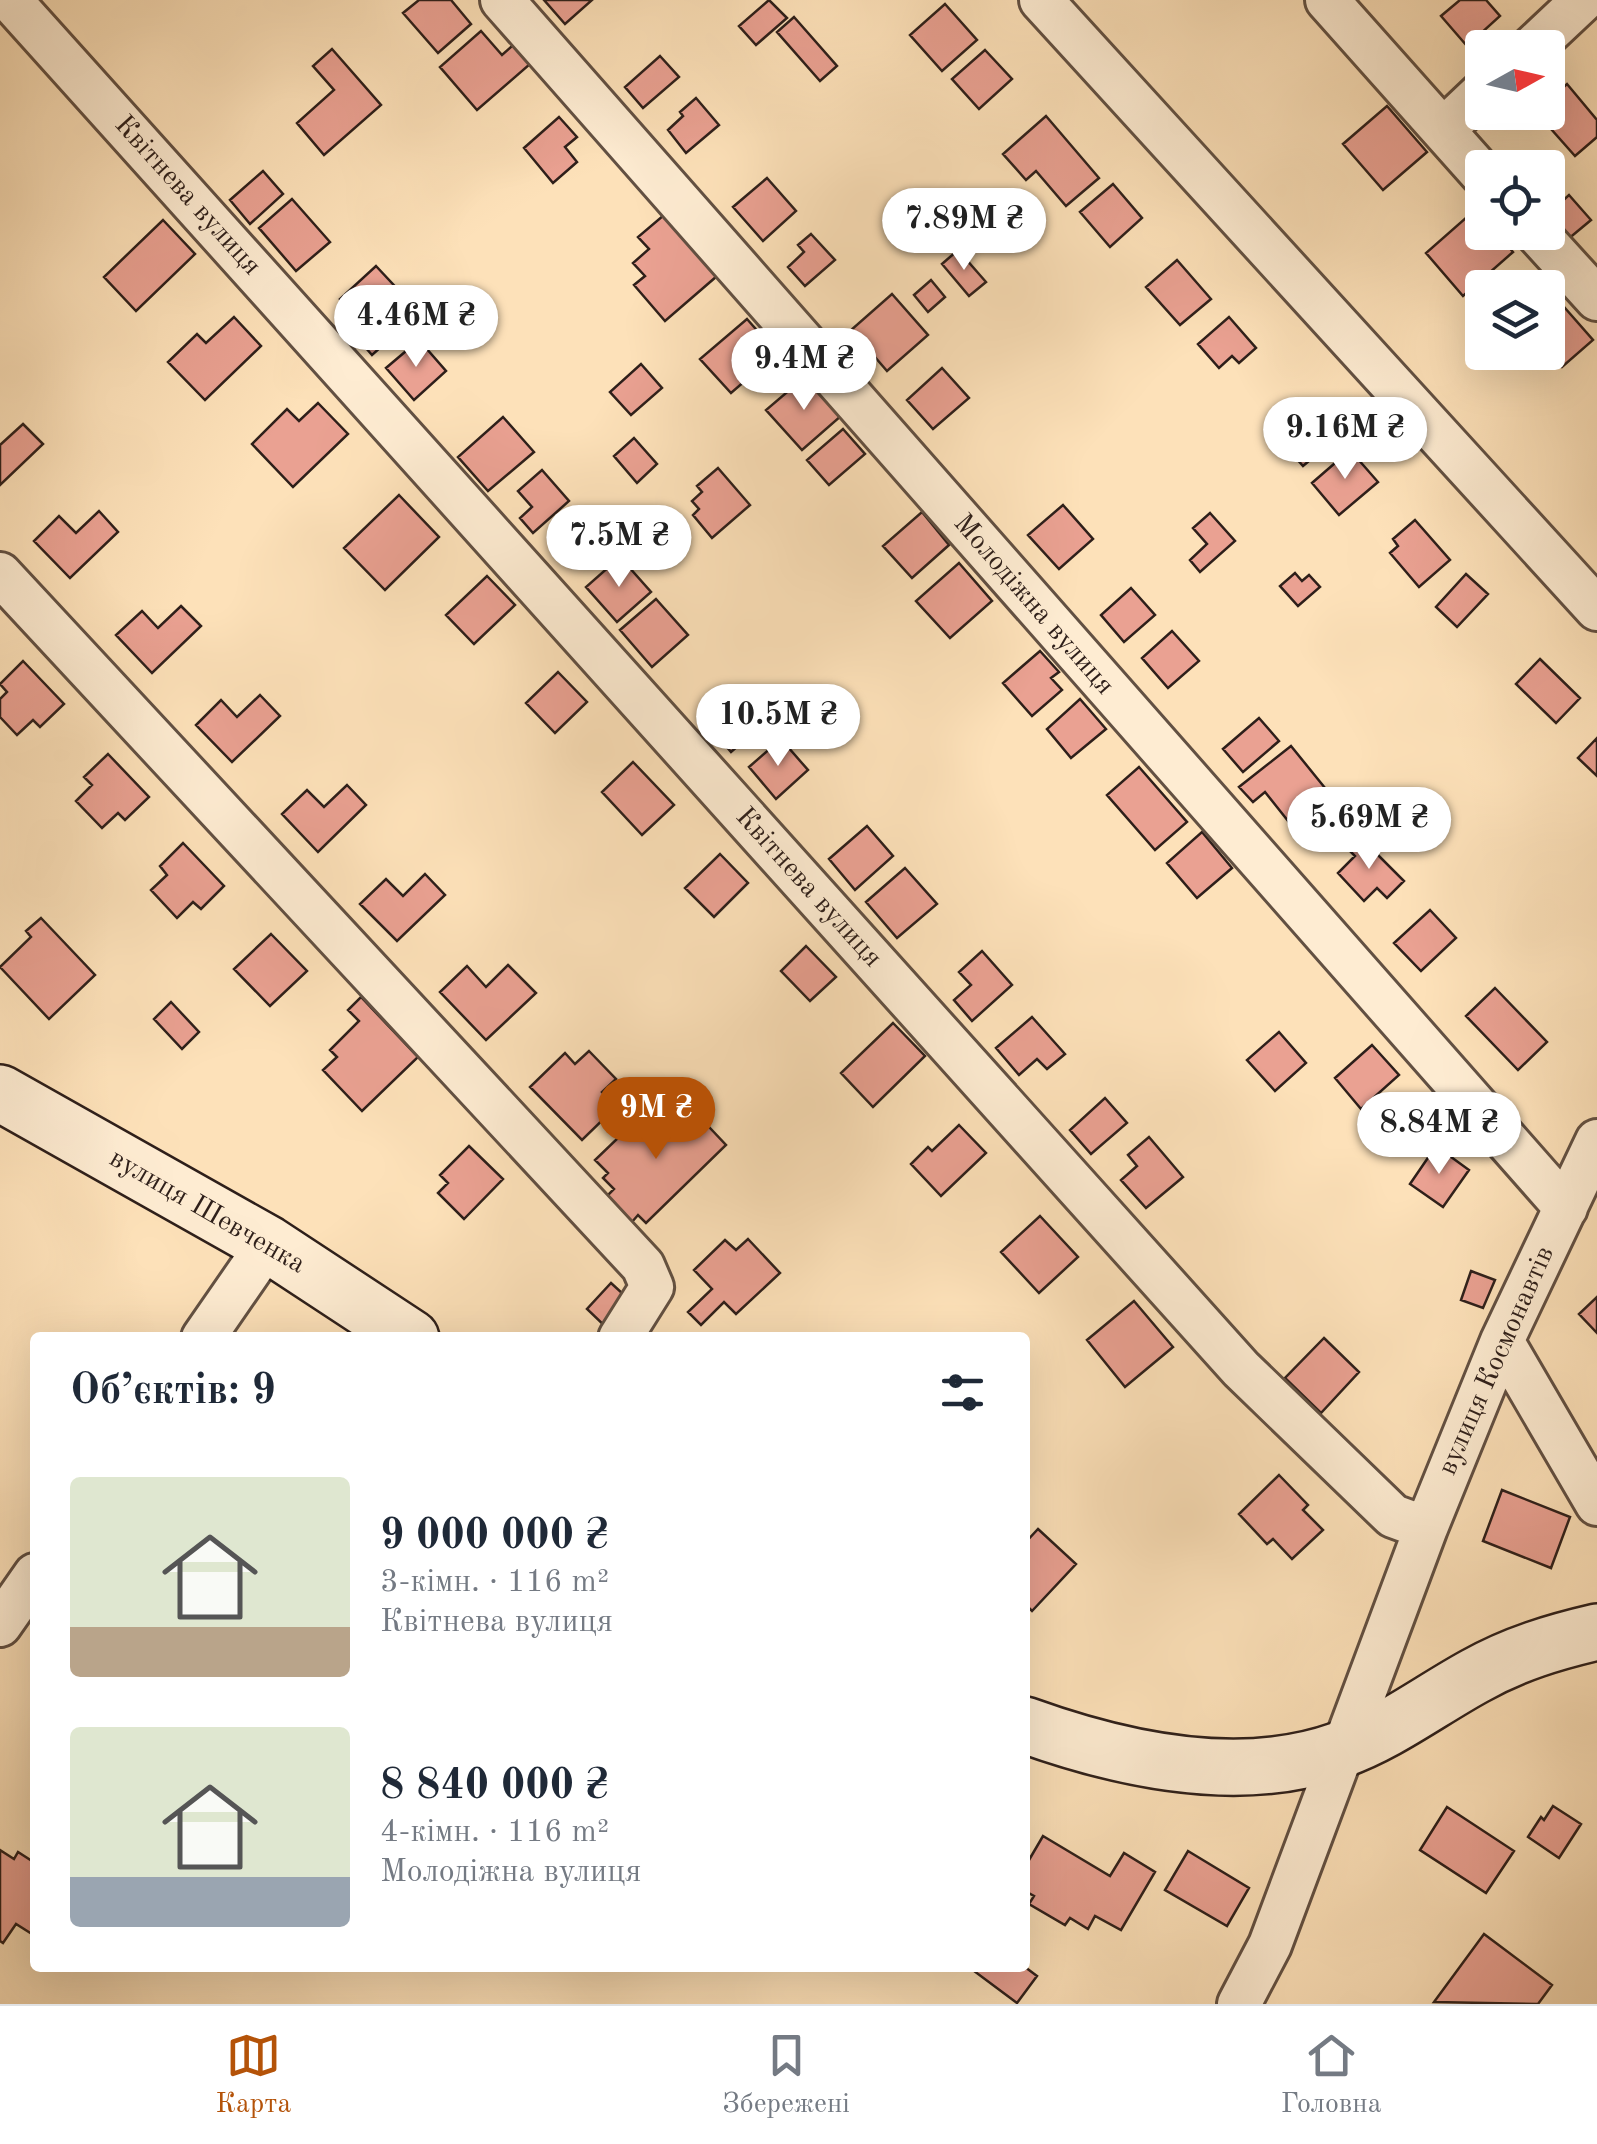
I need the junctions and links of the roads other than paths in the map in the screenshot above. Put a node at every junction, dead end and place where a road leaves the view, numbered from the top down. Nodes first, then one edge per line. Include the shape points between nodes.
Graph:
1 (502, 0) edge
2 (1041, 0) edge
3 (1327, 0) edge
4 (1583, 0) edge
5 (5, 1) edge
6 (1551, 30) edge
7 (1465, 109) edge
8 (1443, 130) junction
9 (1465, 155) edge
10 (1552, 250) edge
11 (1597, 300) edge
12 (0, 574) edge
13 (1597, 608) edge
14 (0, 1094) edge
15 (1597, 1141) edge
16 (1566, 1208) junction
17 (268, 1244) junction
18 (207, 1332) edge
19 (402, 1332) edge
20 (624, 1332) edge
21 (1502, 1341) junction
22 (1597, 1504) edge
23 (1426, 1528) junction
24 (30, 1583) edge
25 (0, 1625) edge
26 (1597, 1632) edge
27 (1030, 1727) edge
28 (1342, 1750) junction
29 (1239, 2004) edge

1 - 16 street, Молодіжна вулиця
2 - 13 street
3 - 8 street
4 - 6 street
5 - 23 street, Квітнева вулиця via 1241,1370 1393,1516
7 - 8 street
8 - 9 street
10 - 11 street
12 - 20 street via 643,1266 652,1288
14 - 17 street, вулиця Шевченка
15 - 16 street, вулиця Космонавтів
16 - 21 street, вулиця Космонавтів
17 - 18 street
17 - 19 street, вулиця Шевченка
21 - 22 street
21 - 23 street, вулиця Космонавтів
23 - 28 street, вулиця Космонавтів
24 - 25 street
26 - 28 street via 1538,1646 1477,1674
27 - 28 street via 1170,1764 1289,1762
28 - 29 street via 1270,1945

